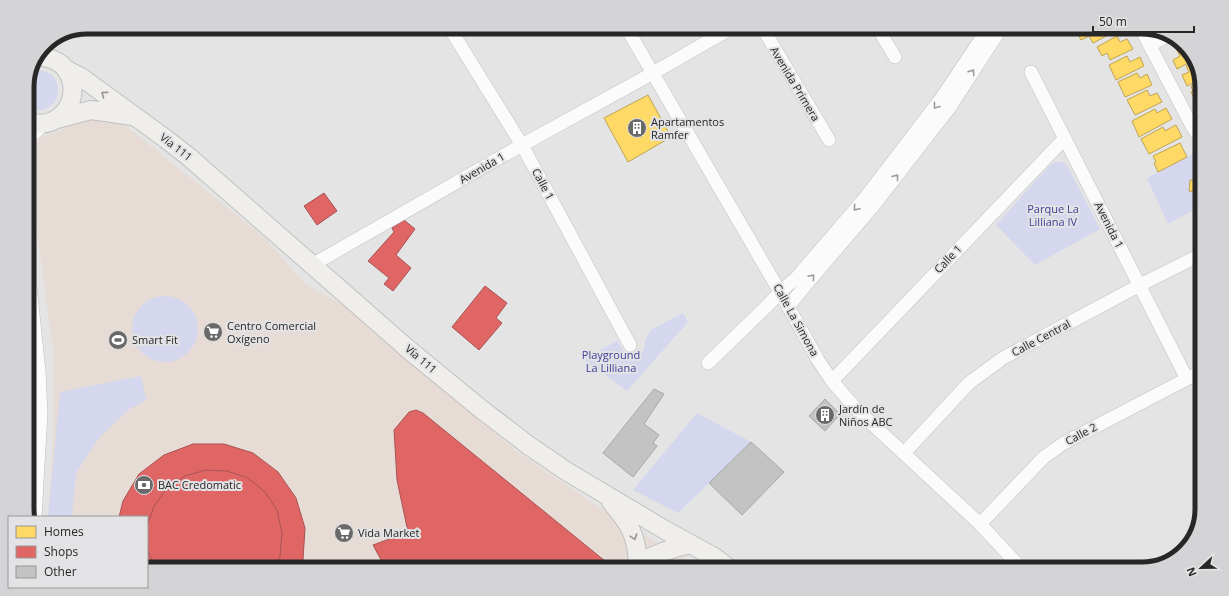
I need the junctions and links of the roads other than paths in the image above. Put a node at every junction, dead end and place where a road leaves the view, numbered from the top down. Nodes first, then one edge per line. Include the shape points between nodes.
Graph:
1 (453, 34) edge
2 (630, 34) edge
3 (721, 34) edge
4 (766, 34) edge
5 (881, 34) edge
6 (984, 34) edge
7 (997, 34) edge
8 (1144, 34) edge
9 (1163, 38) edge
10 (1150, 45) junction
11 (44, 57) edge
12 (895, 57) dead end
13 (67, 70) junction
14 (1031, 72) dead end
15 (653, 74) junction
16 (135, 117) junction
17 (51, 121) junction
18 (34, 123) edge
19 (1195, 131) edge
20 (34, 134) edge
21 (1065, 138) junction
22 (829, 140) dead end
23 (522, 145) junction
24 (1195, 258) edge
25 (312, 265) junction
26 (1140, 285) junction
27 (780, 292) junction
28 (788, 308) junction
29 (34, 328) edge
30 (630, 345) dead end
31 (708, 363) dead end
32 (1195, 375) edge
33 (1187, 379) junction
34 (832, 381) junction
35 (904, 453) junction
36 (604, 494) junction
37 (35, 516) edge
38 (980, 524) junction
39 (691, 544) junction
40 (638, 562) edge
41 (641, 562) edge
42 (721, 562) edge
43 (1015, 562) edge

1 - 23 street, Calle 1
2 - 15 street, Calle La Simona
3 - 15 street, Avenida 1
4 - 22 street, Avenida Primera
5 - 12 street
6 -> 27 street via 940,100 865,198
28 -> 7 street via 874,205 950,107
8 - 10 street
9 - 10 street
10 - 19 street
11 - 13 main road, Vía 111 via 59,63
16 -> 13 main road, Vía 111 via 81,77
13 - 17 main road via 72,80 71,102 66,112
14 - 21 street, Avenida 1
15 - 23 street, Avenida 1
15 - 27 street, Calle La Simona
16 - 17 main road, Vía 111 via 91,110
16 - 25 main road, Vía 111 via 194,162
17 - 18 main road
17 - 20 street
21 - 26 street, Avenida 1
21 - 34 street, Calle 1
23 - 25 street, Avenida 1
23 - 30 street, Calle 1
24 - 26 street, Calle Central
25 - 36 main road, Vía 111 via 408,350 481,409 534,449
26 - 33 street, Avenida 1
26 - 35 street, Calle Central via 1003,358 969,383
27 - 28 street, Calle La Simona
27 - 31 street
28 - 34 street, Calle La Simona
29 - 37 street via 41,413
32 - 33 street, Calle 2
33 - 38 street, Calle 2 via 1064,443 1044,457
34 - 35 street, Calle La Simona via 857,410
35 - 38 street, Calle La Simona
36 - 39 main road, Vía 111
36 -> 40 main road via 633,532
38 - 43 street, Calle La Simona
41 -> 39 main road via 659,552
39 - 42 main road, Vía 111

